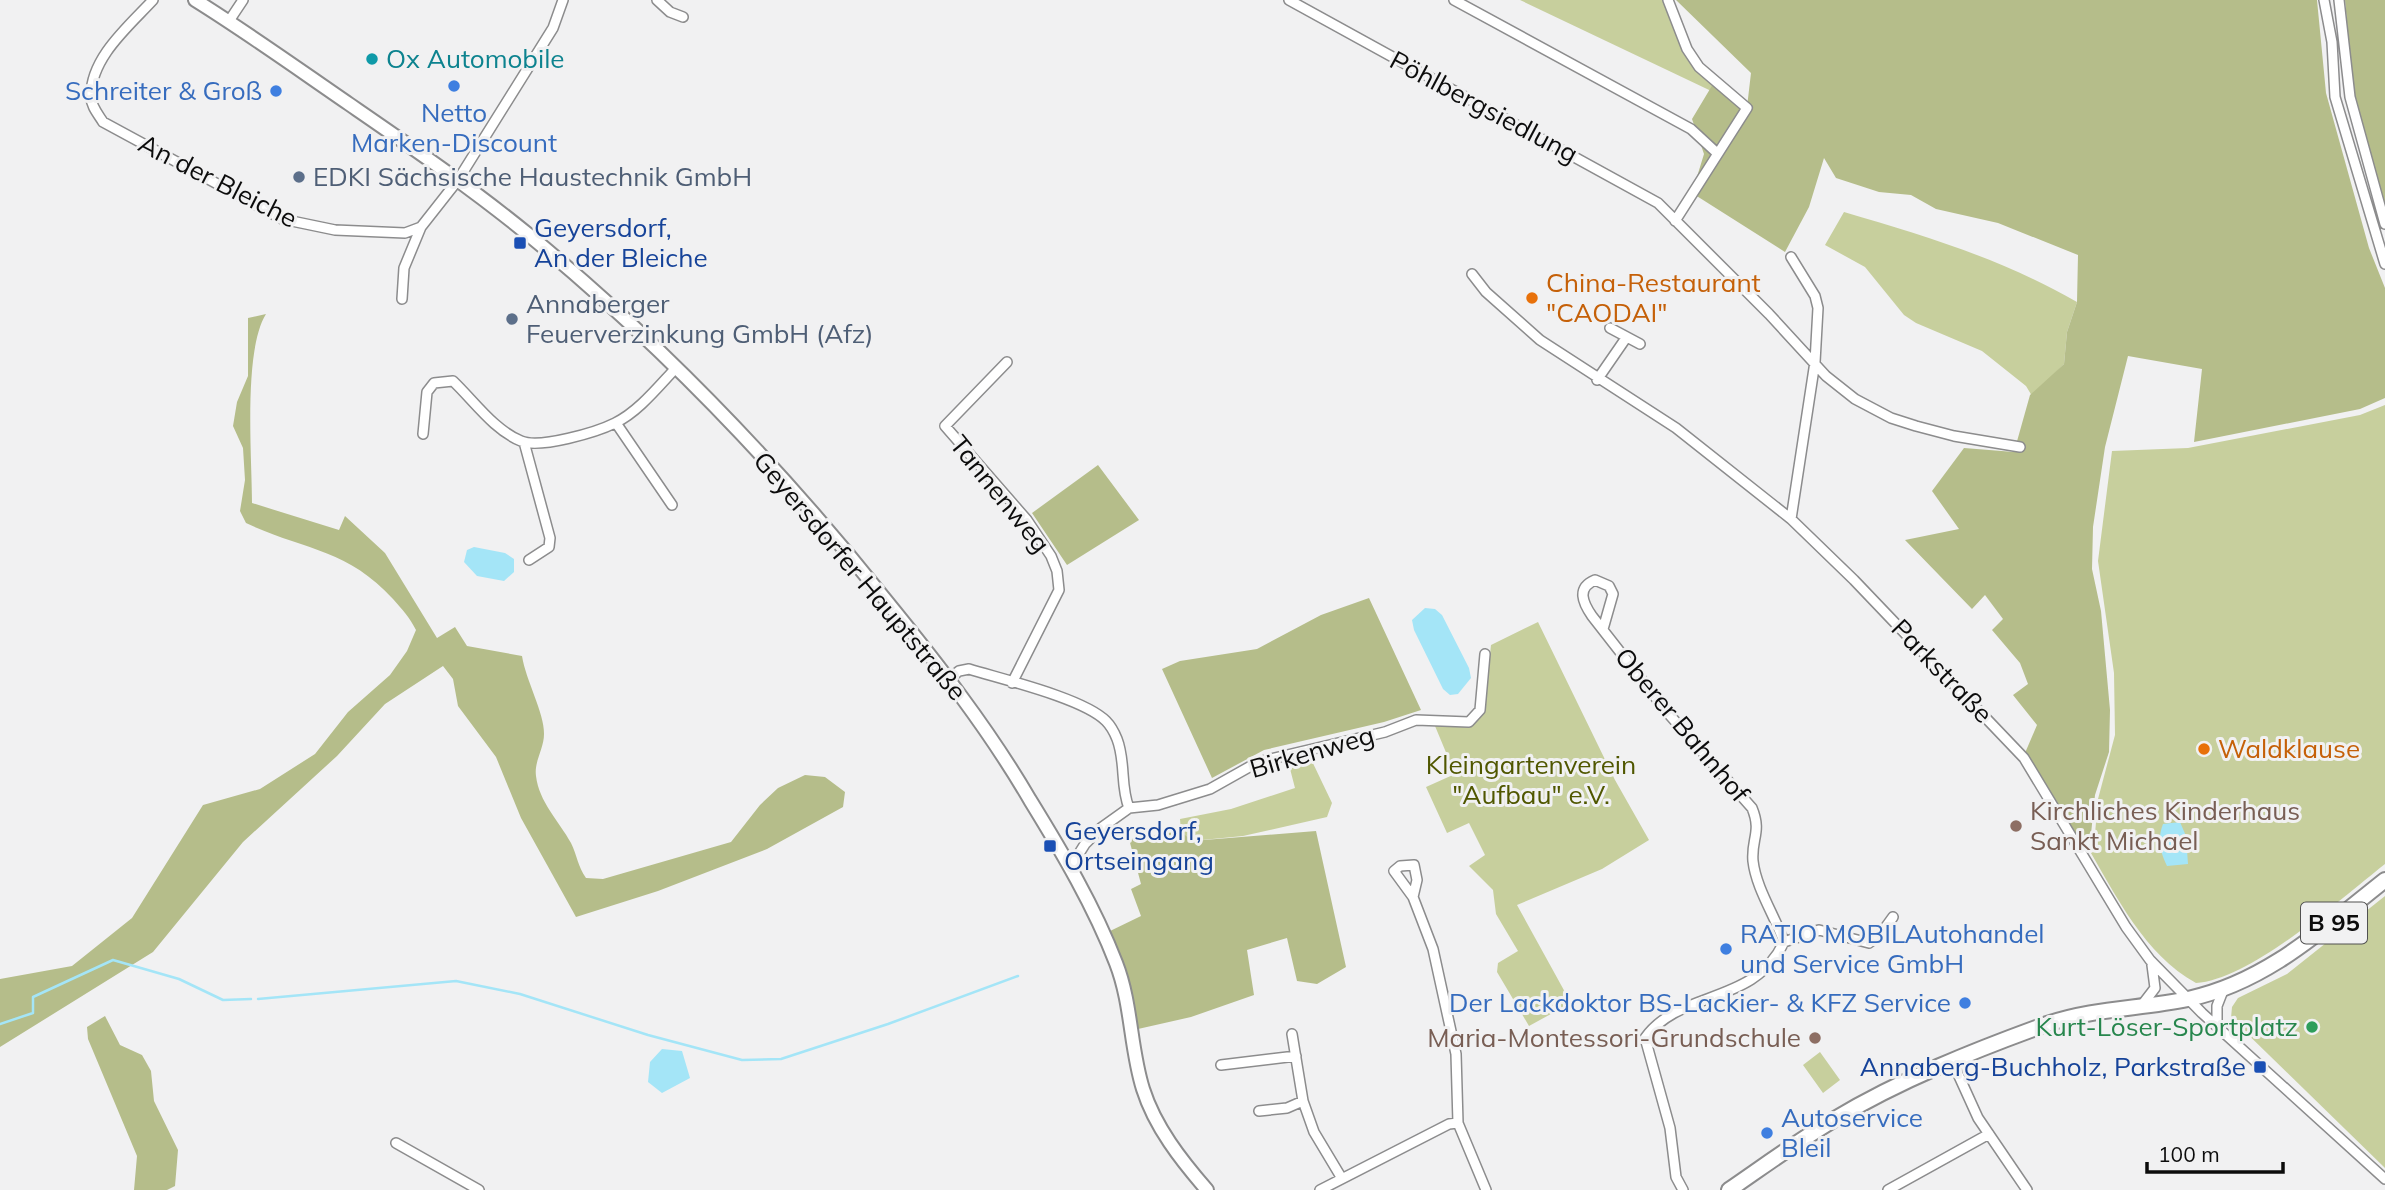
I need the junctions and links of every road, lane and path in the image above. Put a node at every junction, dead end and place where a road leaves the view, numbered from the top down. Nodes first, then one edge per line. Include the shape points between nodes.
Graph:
1 (153, 0) edge
2 (195, 0) edge
3 (243, 0) edge
4 (563, 0) edge
5 (657, 0) edge
6 (1289, 0) edge
7 (1454, 0) edge
8 (1668, 0) edge
9 (2324, 0) edge
10 (2339, 0) edge
11 (683, 17) dead end
12 (229, 21) junction
13 (1717, 153) junction
14 (458, 180) junction
15 (1675, 220) junction
16 (2385, 224) edge
17 (421, 227) junction
18 (1791, 257) dead end
19 (2385, 264) edge
20 (1472, 274) dead end
21 (402, 299) dead end
22 (1611, 328) dead end
23 (1626, 338) junction
24 (1640, 344) dead end
25 (1007, 362) dead end
26 (1815, 362) junction
27 (675, 369) junction
28 (1597, 380) junction
29 (616, 423) junction
30 (422, 434) dead end
31 (524, 442) junction
32 (2020, 447) dead end
33 (672, 505) dead end
34 (1791, 519) junction
35 (529, 560) dead end
36 (1603, 629) junction
37 (1485, 654) dead end
38 (949, 679) junction
39 (1012, 682) junction
40 (1129, 808) junction
41 (1070, 868) junction
42 (2385, 880) edge
43 (1413, 897) dead end
44 (1893, 917) dead end
45 (1784, 942) junction
46 (2150, 960) junction
47 (2224, 988) junction
48 (2187, 999) junction
49 (2142, 1005) junction
50 (2217, 1027) junction
51 (1292, 1034) dead end
52 (1296, 1056) junction
53 (1953, 1063) junction
54 (1222, 1065) dead end
55 (1303, 1101) junction
56 (1258, 1111) dead end
57 (1458, 1123) junction
58 (1989, 1134) junction
59 (397, 1143) dead end
60 (1341, 1177) junction
61 (2385, 1179) edge
62 (465, 1186) edge
63 (479, 1190) edge
64 (1207, 1190) edge
65 (1320, 1190) edge
66 (1486, 1190) edge
67 (1683, 1190) edge
68 (1729, 1190) edge
69 (1888, 1190) edge
70 (2027, 1190) edge

1 - 17 street, An der Bleiche via 112,43 97,70 91,96 103,122 282,219 393,235
2 - 12 main road, Geyersdorfer Hauptstraße
3 - 12 street
4 - 14 street via 553,28
5 - 11 street
6 - 15 street, Pöhlbergsiedlung via 1637,190
7 - 13 street via 1691,129
8 - 13 street via 1699,67 1747,108
9 - 19 street via 2336,97
10 - 16 street via 2353,110
12 - 14 main road, Geyersdorfer Hauptstraße
13 - 15 street
14 - 17 street
14 - 27 main road, Geyersdorfer Hauptstraße via 557,259
15 - 26 street, Pöhlbergsiedlung
17 - 21 street via 404,268
18 - 26 street via 1818,308
20 - 28 street, Parkstraße via 1540,340
22 - 23 street
23 - 24 street
23 - 28 street
25 - 39 street, Tannenweg via 945,426 1027,520 1057,571 1059,590
26 - 32 street, Pöhlbergsiedlung via 1855,399 1891,418 1954,436
26 - 34 street
27 - 29 street
27 - 38 main road, Geyersdorfer Hauptstraße via 803,499
28 - 34 street, Parkstraße via 1676,428
29 - 31 street via 541,443
29 - 33 street
30 - 31 street via 426,391 434,383 453,381 508,434
31 - 35 street via 550,538 549,547
34 - 46 street, Parkstraße via 2024,758
36 - 36 street, Oberer Bahnhof via 1613,594 1609,586 1595,580 1587,584 1583,599
36 - 45 street, Oberer Bahnhof via 1667,712 1752,808 1758,823 1753,860
37 - 40 street, Birkenweg via 1480,710 1469,722 1416,720 1385,732 1258,762 1210,789 1158,805
38 - 39 street via 969,670
38 - 41 main road, Geyersdorfer Hauptstraße via 1000,748
39 - 40 street via 1075,703 1106,720 1117,739
40 - 41 street, Birkenweg via 1085,844
41 - 64 main road, Geyersdorfer Hauptstraße via 1117,966 1141,1085 1150,1108 1186,1166
42 - 47 main road, B 95 via 2305,945
43 - 57 street via 1433,949 1450,1015 1459,1088
44 - 45 street via 1869,943 1819,930
45 - 67 street via 1775,961 1756,978 1663,1018 1645,1038 1670,1128 1676,1177
46 - 48 street, Parkstraße
46 - 49 street via 2155,988
47 - 48 main road, B 95
47 - 50 street via 2217,1006
48 - 49 main road, B 95
48 - 50 street, Parkstraße
49 - 53 main road, B 95 via 2079,1014
50 - 61 street, Parkstraße
51 - 52 street
52 - 54 street
52 - 55 street
53 - 58 street
53 - 68 main road, B 95 via 1840,1116
55 - 56 street
55 - 60 street via 1314,1132
57 - 60 street
57 - 66 street
58 - 69 street
58 - 70 street
59 - 62 street
60 - 65 street
62 - 63 street

